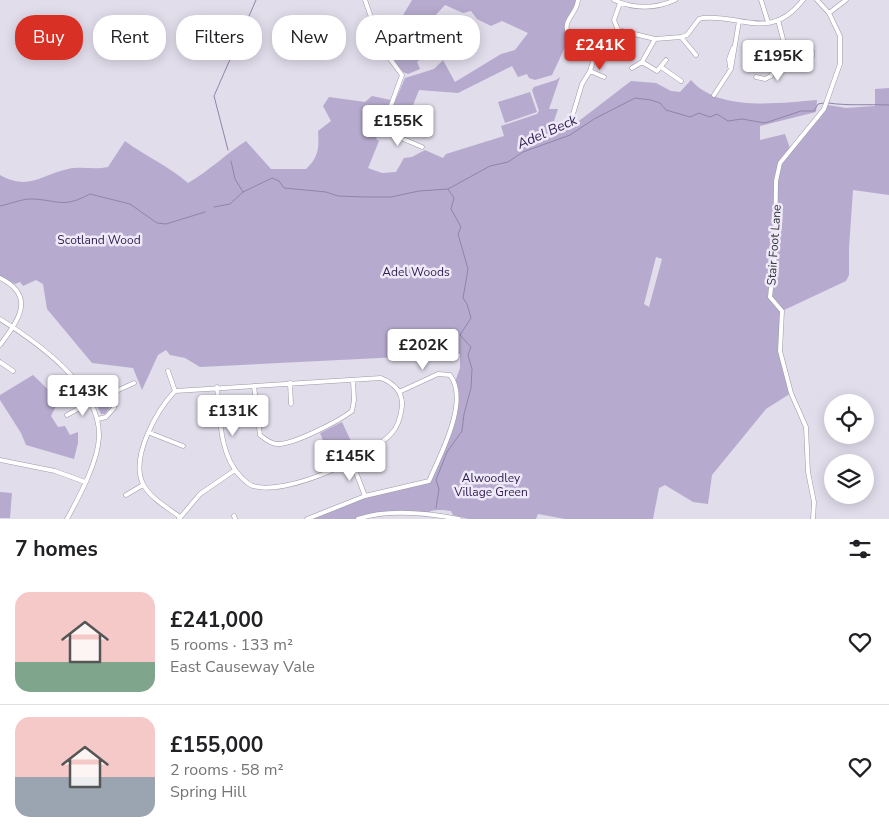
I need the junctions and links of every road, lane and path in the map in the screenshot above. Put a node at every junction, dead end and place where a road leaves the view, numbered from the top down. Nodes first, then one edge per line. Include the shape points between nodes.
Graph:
1 (365, 0) edge
2 (578, 0) edge
3 (614, 0) edge
4 (675, 0) edge
5 (761, 0) edge
6 (804, 0) edge
7 (817, 0) edge
8 (846, 0) edge
9 (620, 3) junction
10 (829, 13) junction
11 (370, 15) edge
12 (778, 20) junction
13 (739, 21) junction
14 (768, 22) junction
15 (622, 32) junction
16 (681, 37) junction
17 (655, 39) junction
18 (571, 48) dead end
19 (781, 53) junction
20 (696, 55) dead end
21 (802, 55) dead end
22 (391, 60) edge
23 (666, 60) dead end
24 (642, 62) junction
25 (661, 67) junction
26 (632, 68) dead end
27 (590, 71) junction
28 (604, 77) dead end
29 (756, 78) dead end
30 (681, 81) dead end
31 (714, 95) dead end
32 (573, 114) dead end
33 (422, 147) dead end
34 (0, 278) edge
35 (0, 319) edge
36 (13, 328) junction
37 (0, 345) edge
38 (0, 362) edge
39 (13, 371) dead end
40 (168, 371) dead end
41 (353, 381) junction
42 (134, 383) dead end
43 (290, 383) junction
44 (254, 386) junction
45 (217, 387) junction
46 (82, 388) junction
47 (175, 391) junction
48 (114, 392) junction
49 (399, 392) junction
50 (91, 402) junction
51 (291, 404) dead end
52 (67, 415) dead end
53 (98, 419) junction
54 (150, 433) junction
55 (183, 446) dead end
56 (0, 459) edge
57 (352, 462) junction
58 (235, 470) junction
59 (85, 482) junction
60 (143, 485) junction
61 (126, 495) dead end
62 (365, 496) junction
63 (320, 514) junction
64 (391, 514) junction
65 (180, 518) edge
66 (67, 519) edge
67 (307, 519) edge
68 (323, 519) edge
69 (358, 519) edge
70 (392, 519) edge
71 (460, 519) edge
72 (813, 519) edge

1 - 11 street
2 - 18 street via 566,25 567,34 573,42
3 - 9 street
4 - 9 street via 645,7
5 - 14 street
6 - 12 street
7 - 10 street, Stair Foot Lane
8 - 10 street
9 - 15 street via 614,20
10 - 72 street, Stair Foot Lane via 840,36 840,64 826,106 780,163 776,181 775,254 770,297 782,311 780,351 791,393 806,427
12 - 14 street
12 - 19 street via 783,33
13 - 14 street via 753,24
13 - 16 street via 702,18 687,35
13 - 31 street via 731,69
15 - 17 street
15 - 27 street via 615,43 598,49
16 - 17 street
16 - 20 street
17 - 24 street
19 - 21 street
19 - 29 street via 771,76
22 - 33 street via 402,75 382,130
23 - 25 street
24 - 25 street via 654,70
24 - 26 street
25 - 30 street
27 - 28 street
27 - 32 street via 583,81
34 - 36 street via 14,287 21,300 21,312
35 - 36 street
36 - 37 street
36 - 46 street via 30,339
38 - 39 street
40 - 47 street
41 - 43 street
41 - 44 street via 352,412 316,432 279,444 260,435
41 - 49 street via 380,378 392,383
42 - 48 street
43 - 44 street
43 - 51 street
44 - 45 street
45 - 47 street
45 - 58 street via 224,444
46 - 48 street via 102,383
46 - 50 street
47 - 54 street via 163,404
48 - 53 street via 114,408 106,417
49 - 57 street via 402,404 400,418 393,432
49 - 62 street via 438,374 450,375 457,391 452,428 429,481
50 - 52 street
50 - 53 street
53 - 59 street via 99,439
54 - 55 street
54 - 60 street via 140,454 138,472
56 - 59 street via 44,468
57 - 58 street via 298,482 268,488 252,486
57 - 62 street
58 - 65 street via 200,494
59 - 66 street
60 - 61 street
60 - 65 street
62 - 63 street
63 - 67 street
63 - 68 street
64 - 69 street
64 - 70 street
64 - 71 street

